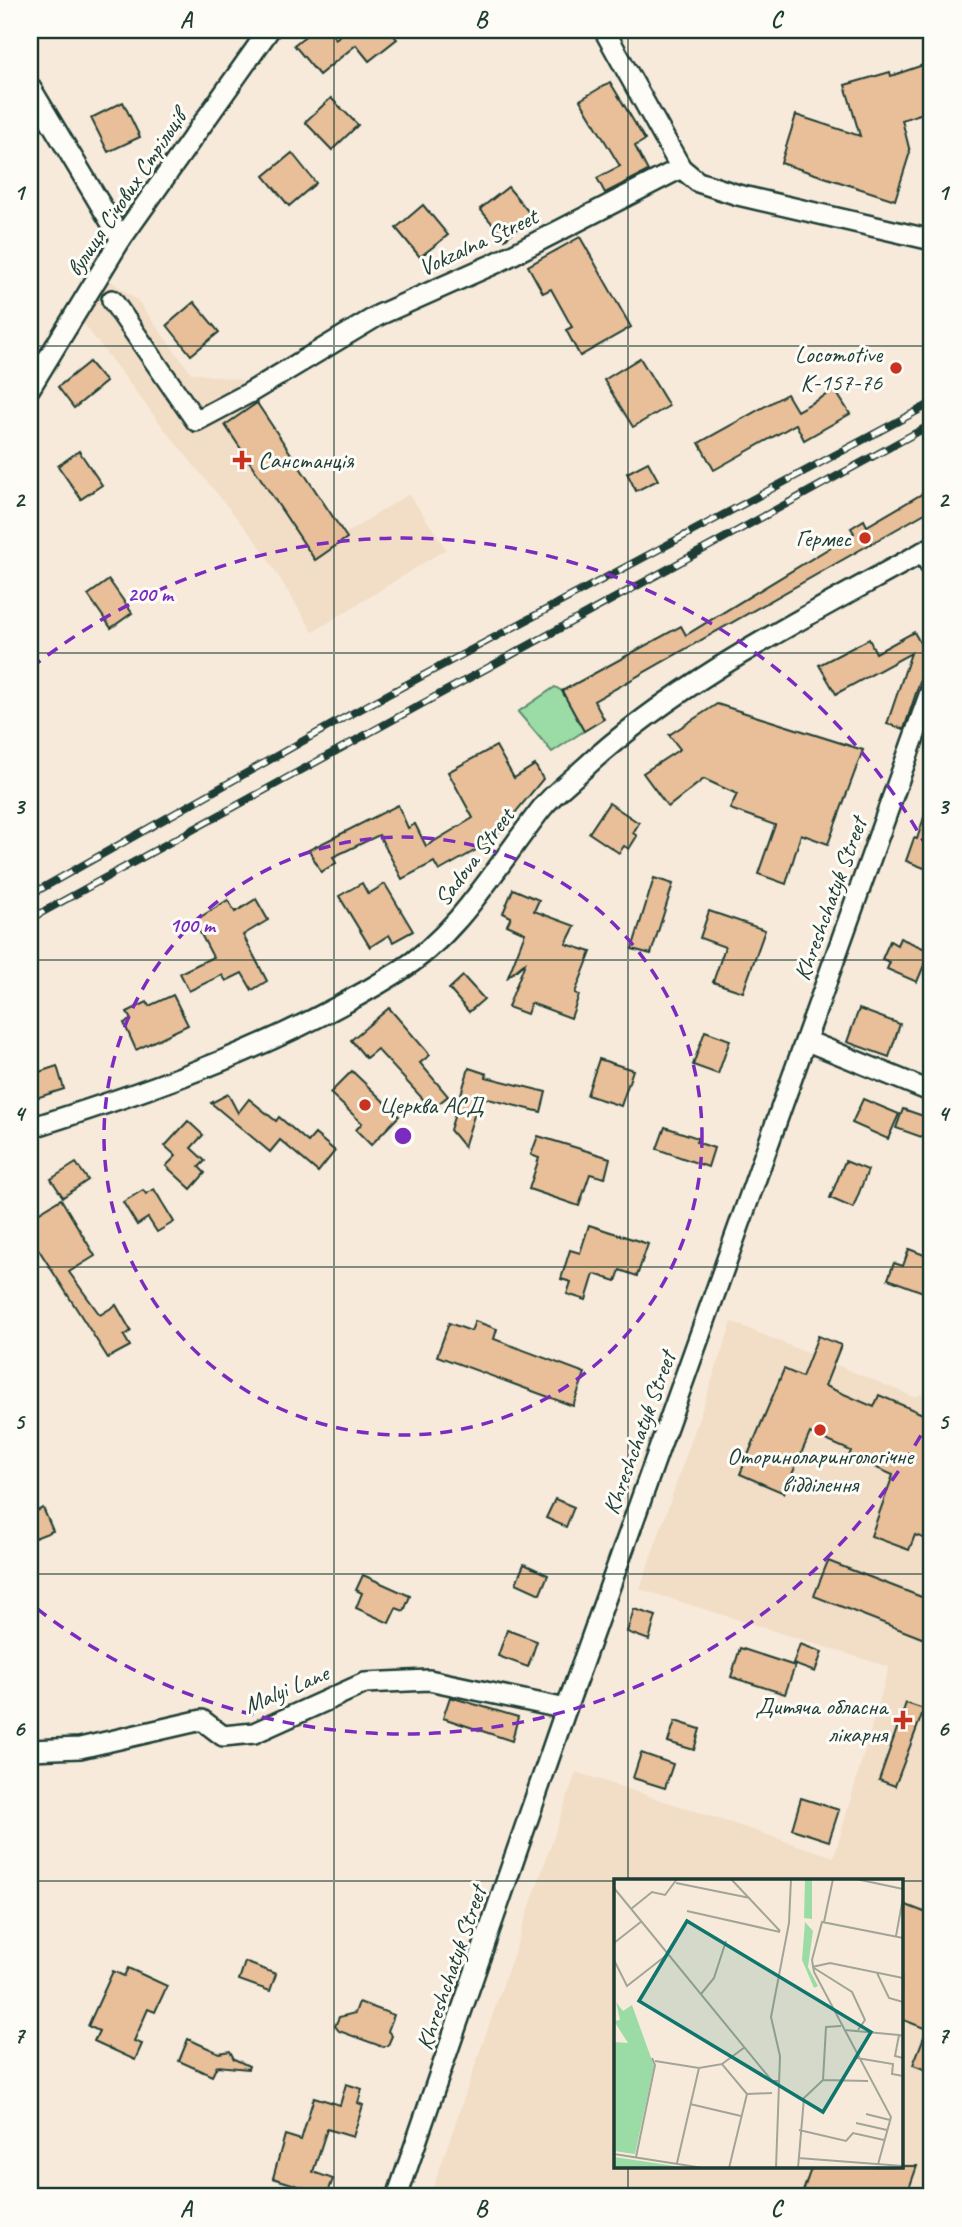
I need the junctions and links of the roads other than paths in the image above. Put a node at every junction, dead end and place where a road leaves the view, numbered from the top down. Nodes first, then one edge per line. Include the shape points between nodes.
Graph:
1 (270, 30) edge
2 (604, 30) edge
3 (30, 88) edge
4 (30, 118) edge
5 (52, 126) junction
6 (681, 168) junction
7 (121, 239) junction
8 (932, 240) edge
9 (112, 300) dead end
10 (30, 388) edge
11 (929, 556) edge
12 (932, 687) edge
13 (807, 1041) junction
14 (932, 1092) edge
15 (30, 1128) edge
16 (565, 1709) junction
17 (30, 1750) edge
18 (397, 2197) edge

1 - 7 street, вулиця Січових Стрільців
2 - 6 street
3 - 5 street
4 - 5 street
5 - 7 street
6 - 8 street via 698,183 738,195
6 - 9 street, Vokzalna Street via 496,263 379,315 196,421
7 - 10 street, вулиця Січових Стрільців
11 - 15 street, Sadova Street via 696,681 596,757 544,806 452,928 399,971 265,1042 121,1100
12 - 13 street, Khreshchatyk Street
13 - 14 street
13 - 16 street, Khreshchatyk Street
16 - 17 street, Malyi Lane via 429,1680 365,1683 254,1733 223,1735 202,1720 80,1748
16 - 18 street, Khreshchatyk Street

